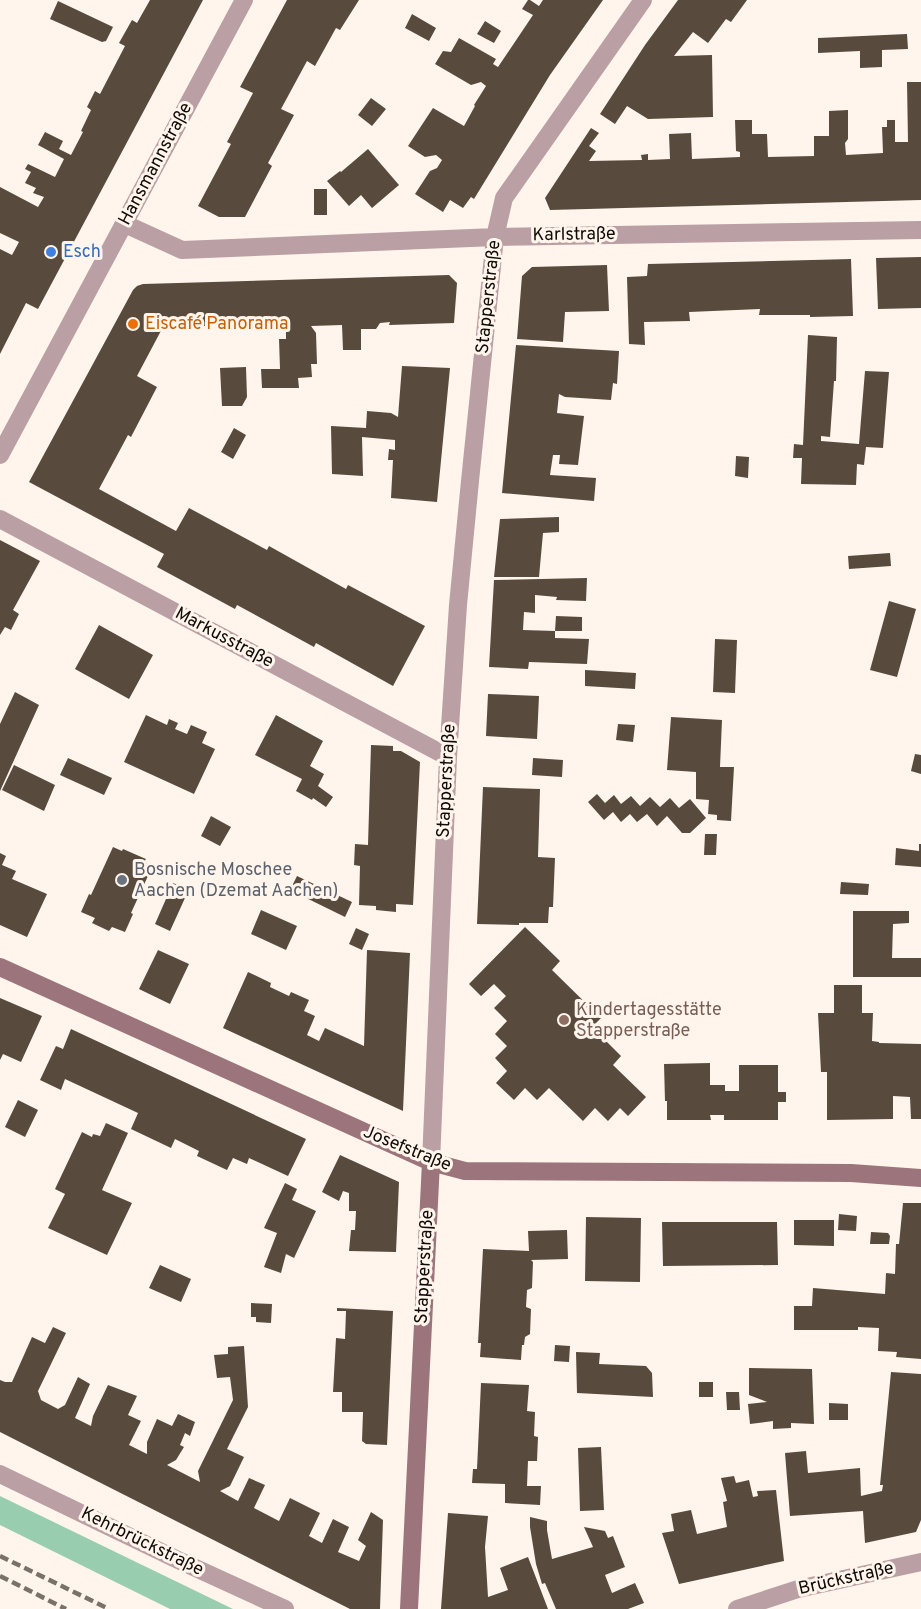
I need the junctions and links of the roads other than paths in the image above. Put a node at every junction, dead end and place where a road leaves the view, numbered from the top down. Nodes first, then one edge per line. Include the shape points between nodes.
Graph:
1 (244, 0) edge
2 (643, 0) edge
3 (124, 224) junction
4 (921, 230) edge
5 (495, 237) junction
6 (0, 455) edge
7 (0, 519) edge
8 (448, 756) junction
9 (0, 967) edge
10 (430, 1162) junction
11 (921, 1178) edge
12 (0, 1474) edge
13 (921, 1562) edge
14 (285, 1609) edge
15 (409, 1609) edge
16 (737, 1609) edge

1 - 3 street, Hansmannstraße
2 - 5 street, Stapperstraße via 504,198
3 - 5 street, Karlstraße via 182,250
3 - 6 street, Hansmannstraße
4 - 5 street, Karlstraße
5 - 8 street, Stapperstraße via 466,515
7 - 8 street, Markusstraße
8 - 10 street, Stapperstraße
9 - 10 street, Josefstraße
10 - 11 street, Josefstraße via 465,1171 851,1173
10 - 15 street, Stapperstraße
12 - 14 street, Kehrbrückstraße
13 - 16 street, Brückstraße via 798,1589

